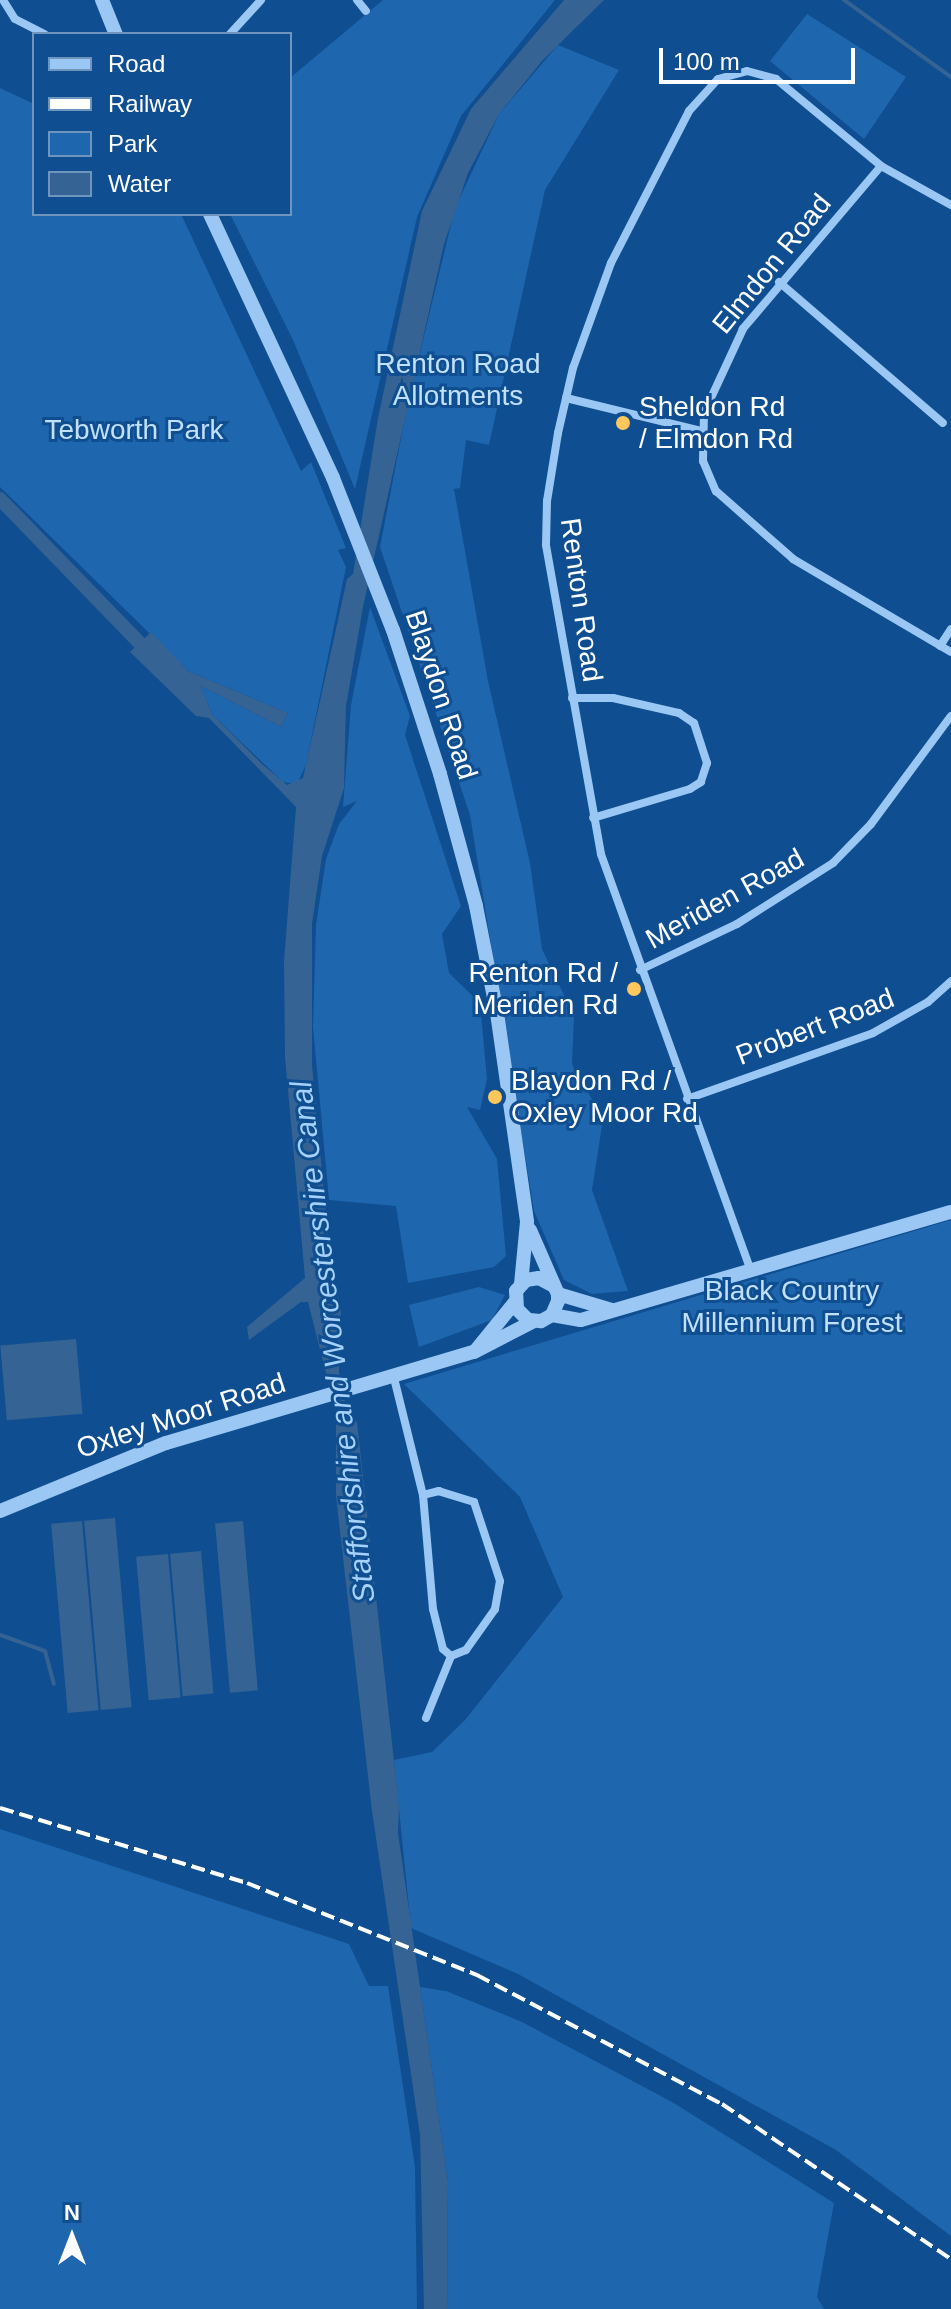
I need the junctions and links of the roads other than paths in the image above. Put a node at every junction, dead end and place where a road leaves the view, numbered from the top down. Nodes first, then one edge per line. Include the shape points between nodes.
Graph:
1 (3, 0) edge
2 (102, 0) edge
3 (261, 0) edge
4 (357, 0) edge
5 (366, 11) dead end
6 (40, 32) edge
7 (115, 32) edge
8 (232, 32) edge
9 (881, 166) junction
10 (951, 205) edge
11 (211, 216) edge
12 (779, 282) junction
13 (566, 398) junction
14 (943, 423) dead end
15 (701, 431) junction
16 (951, 629) edge
17 (940, 646) junction
18 (951, 652) edge
19 (572, 698) junction
20 (951, 716) edge
21 (593, 818) junction
22 (640, 970) junction
23 (951, 981) edge
24 (687, 1099) junction
25 (951, 1212) edge
26 (527, 1222) junction
27 (751, 1271) junction
28 (521, 1284) junction
29 (556, 1290) junction
30 (515, 1302) junction
31 (616, 1311) junction
32 (552, 1315) junction
33 (534, 1321) junction
34 (474, 1352) junction
35 (394, 1378) junction
36 (423, 1495) junction
37 (0, 1511) edge
38 (451, 1656) junction
39 (435, 1692) junction
40 (423, 1695) dead end
41 (426, 1718) dead end

1 - 6 street via 15,19
2 - 7 street
3 - 8 street
4 - 5 street
9 - 10 street, Renton Road
9 - 12 street, Elmdon Road
9 - 13 street, Renton Road via 776,79 747,71 718,79 689,111 611,263
11 - 26 street, Blaydon Road via 333,478 390,621 440,774 476,906
12 - 14 street
12 - 15 street, Elmdon Road via 733,345
13 - 15 street
13 - 19 street, Renton Road via 545,526
15 - 17 street, Elmdon Road via 708,477 734,509 832,585
16 - 17 street
17 - 18 street, Elmdon Road
19 - 21 street, Renton Road
19 - 21 street via 613,698 679,713 694,723 707,763 701,782 690,789
20 - 22 street, Meriden Road via 871,824 833,863 737,924
21 - 22 street, Renton Road
22 - 24 street, Renton Road
23 - 24 street, Probert Road via 902,1020 873,1033
24 - 27 street, Renton Road
25 - 27 street
26 - 28 street, Blaydon Road
26 - 29 street, Blaydon Road
27 - 31 street
28 - 29 street via 539,1278
28 - 30 street
29 - 31 street
29 - 32 street
30 - 33 street via 521,1315
30 - 34 street
31 - 32 street via 581,1320
32 - 33 street
33 - 34 street, Oxley Moor Road
34 - 35 street, Oxley Moor Road
35 - 36 street
35 - 37 street, Oxley Moor Road via 239,1421 82,1474
36 - 38 street via 433,1609 443,1649
36 - 38 street via 439,1491 474,1502 500,1581 495,1609 466,1650
38 - 39 street
39 - 40 street
39 - 41 street

